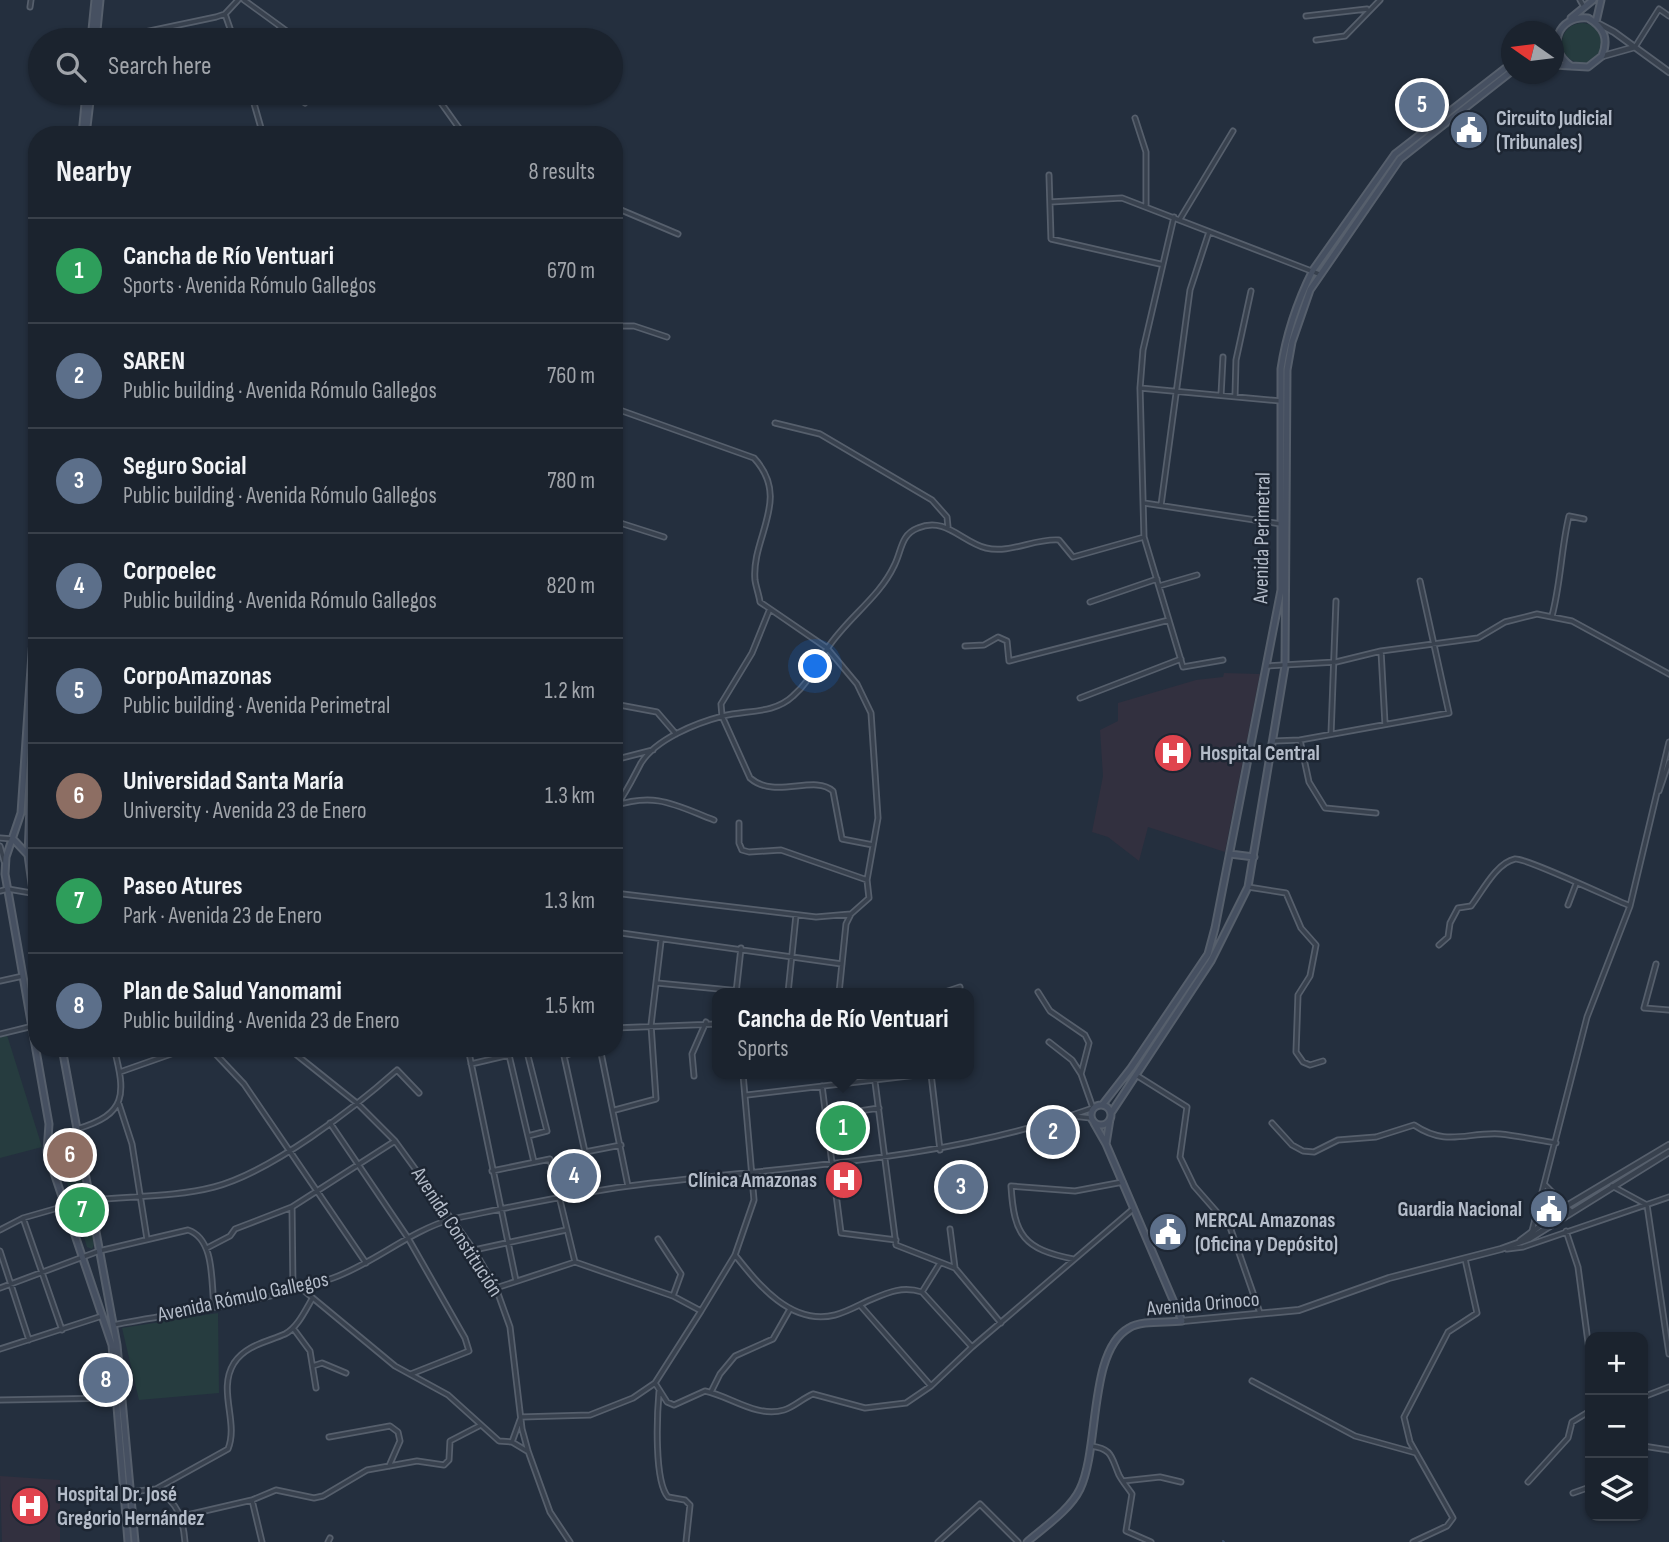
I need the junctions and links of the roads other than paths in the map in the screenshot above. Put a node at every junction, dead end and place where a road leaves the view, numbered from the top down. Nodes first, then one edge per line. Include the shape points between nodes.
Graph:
1 (31, 0) edge
2 (98, 0) edge
3 (241, 0) edge
4 (1380, 0) edge
5 (1580, 0) edge
6 (1593, 0) edge
7 (1601, 0) edge
8 (1584, 7) junction
9 (30, 8) dead end
10 (1370, 8) junction
11 (225, 14) junction
12 (1306, 16) dead end
13 (1669, 16) edge
14 (1597, 23) junction
15 (1564, 24) joint
16 (281, 27) edge
17 (95, 28) edge
18 (161, 28) edge
19 (230, 28) edge
20 (1316, 40) dead end
21 (1635, 47) junction
22 (1602, 56) junction
23 (1564, 61) edge
24 (1564, 66) edge
25 (1571, 66) junction
26 (1501, 70) edge
27 (1669, 72) edge
28 (1501, 79) edge
29 (87, 105) edge
30 (254, 105) edge
31 (443, 105) edge
32 (1135, 118) dead end
33 (85, 126) edge
34 (260, 126) edge
35 (458, 126) edge
36 (1233, 131) dead end
37 (1049, 176) dead end
38 (1050, 202) junction
39 (1146, 206) junction
40 (623, 211) edge
41 (1174, 216) junction
42 (1180, 219) junction
43 (1209, 232) junction
44 (678, 234) dead end
45 (1160, 264) junction
46 (1316, 272) junction
47 (1251, 290) dead end
48 (623, 326) edge
49 (667, 337) dead end
50 (1223, 357) dead end
51 (1140, 388) junction
52 (1177, 391) junction
53 (1221, 395) junction
54 (1235, 396) junction
55 (1283, 401) junction
56 (623, 411) edge
57 (775, 423) dead end
58 (1144, 503) junction
59 (1160, 505) junction
60 (1584, 519) dead end
61 (623, 524) edge
62 (1283, 524) junction
63 (948, 527) junction
64 (664, 537) dead end
65 (1144, 537) junction
66 (1197, 575) dead end
67 (1157, 579) junction
68 (1420, 581) dead end
69 (1159, 586) junction
70 (1090, 601) dead end
71 (1336, 601) dead end
72 (769, 611) junction
73 (1552, 615) junction
74 (1169, 620) junction
75 (1435, 644) junction
76 (965, 646) dead end
77 (827, 648) junction
78 (1381, 651) junction
79 (1181, 659) junction
80 (1223, 660) dead end
81 (1336, 662) junction
82 (1267, 666) junction
83 (1285, 666) junction
84 (1669, 674) edge
85 (1080, 698) dead end
86 (623, 706) edge
87 (722, 716) junction
88 (1385, 724) junction
89 (28, 726) edge
90 (676, 734) junction
91 (1331, 734) junction
92 (1300, 740) junction
93 (1272, 742) junction
94 (1669, 742) edge
95 (654, 750) junction
96 (623, 758) edge
97 (1669, 762) edge
98 (1664, 779) edge
99 (623, 796) edge
100 (623, 803) edge
101 (1376, 813) dead end
102 (714, 820) dead end
103 (739, 823) dead end
104 (0, 838) edge
105 (13, 839) junction
106 (873, 845) junction
107 (0, 846) edge
108 (21, 846) junction
109 (8, 851) junction
110 (1230, 854) junction
111 (28, 855) edge
112 (1254, 857) junction
113 (4, 862) junction
114 (867, 880) junction
115 (1576, 884) junction
116 (1248, 887) junction
117 (8, 889) junction
118 (0, 891) edge
119 (28, 892) edge
120 (623, 894) edge
121 (1568, 905) dead end
122 (1630, 906) junction
123 (851, 914) junction
124 (796, 915) junction
125 (623, 934) edge
126 (661, 941) junction
127 (1439, 945) dead end
128 (741, 948) junction
129 (792, 957) junction
130 (842, 964) junction
131 (1656, 964) dead end
132 (23, 976) junction
133 (0, 981) edge
134 (657, 983) junction
135 (960, 987) dead end
136 (736, 988) edge
137 (789, 988) edge
138 (840, 988) edge
139 (957, 988) edge
140 (712, 989) edge
141 (1038, 992) dead end
142 (28, 1001) edge
143 (1669, 1010) edge
144 (706, 1023) junction
145 (712, 1024) edge
146 (651, 1025) junction
147 (28, 1027) edge
148 (623, 1027) edge
149 (0, 1034) edge
150 (1049, 1042) dead end
151 (38, 1057) edge
152 (64, 1057) edge
153 (116, 1057) edge
154 (162, 1057) edge
155 (218, 1057) edge
156 (299, 1057) edge
157 (470, 1057) edge
158 (501, 1057) edge
159 (509, 1057) edge
160 (528, 1057) edge
161 (564, 1057) edge
162 (602, 1057) edge
163 (1323, 1061) dead end
164 (471, 1064) junction
165 (120, 1072) junction
166 (1081, 1074) junction
167 (1136, 1075) junction
168 (694, 1076) dead end
169 (744, 1079) edge
170 (889, 1079) edge
171 (932, 1079) edge
172 (875, 1081) junction
173 (822, 1086) junction
174 (419, 1093) dead end
175 (746, 1096) junction
176 (119, 1104) junction
177 (358, 1104) junction
178 (1103, 1104) junction
179 (879, 1108) junction
180 (1093, 1108) junction
181 (615, 1110) junction
182 (1111, 1115) junction
183 (827, 1116) junction
184 (1071, 1116) junction
185 (1093, 1121) junction
186 (330, 1123) junction
187 (1272, 1123) dead end
188 (77, 1129) junction
189 (528, 1136) junction
190 (395, 1141) junction
191 (1556, 1143) junction
192 (1107, 1144) junction
193 (621, 1145) junction
194 (1669, 1145) edge
195 (291, 1148) junction
196 (940, 1150) junction
197 (1669, 1152) edge
198 (885, 1160) junction
199 (534, 1162) junction
200 (357, 1163) junction
201 (832, 1166) junction
202 (491, 1171) junction
203 (752, 1173) junction
204 (1123, 1182) junction
205 (1545, 1185) junction
206 (1612, 1185) junction
207 (628, 1186) junction
208 (318, 1189) junction
209 (142, 1195) junction
210 (559, 1197) junction
211 (1669, 1197) edge
212 (92, 1200) junction
213 (1647, 1205) junction
214 (65, 1206) junction
215 (292, 1207) junction
216 (1565, 1207) junction
217 (1134, 1208) junction
218 (500, 1209) junction
219 (1571, 1211) junction
220 (23, 1218) junction
221 (452, 1219) junction
222 (950, 1229) dead end
223 (0, 1230) edge
224 (566, 1230) junction
225 (1532, 1231) junction
226 (1566, 1231) junction
227 (408, 1238) junction
228 (147, 1239) junction
229 (658, 1239) dead end
230 (1529, 1239) junction
231 (896, 1240) junction
232 (508, 1242) junction
233 (1517, 1244) junction
234 (207, 1248) junction
235 (1501, 1249) junction
236 (474, 1250) junction
237 (0, 1251) edge
238 (99, 1251) junction
239 (735, 1255) junction
240 (83, 1259) junction
241 (1073, 1259) junction
242 (1465, 1259) junction
243 (575, 1262) junction
244 (366, 1263) junction
245 (940, 1263) junction
246 (956, 1268) junction
247 (43, 1272) junction
248 (516, 1282) junction
249 (10, 1284) junction
250 (0, 1288) edge
251 (496, 1288) junction
252 (302, 1289) junction
253 (293, 1290) junction
254 (922, 1292) junction
255 (673, 1296) junction
256 (312, 1300) junction
257 (860, 1305) junction
258 (214, 1306) junction
259 (790, 1308) junction
260 (701, 1311) junction
261 (1261, 1315) junction
262 (102, 1316) junction
263 (1182, 1321) junction
264 (1001, 1322) junction
265 (110, 1325) junction
266 (293, 1328) junction
267 (62, 1330) junction
268 (1587, 1332) edge
269 (29, 1340) junction
270 (972, 1347) junction
271 (0, 1349) edge
272 (1669, 1354) edge
273 (313, 1366) junction
274 (346, 1373) dead end
275 (411, 1374) junction
276 (1252, 1381) dead end
277 (654, 1383) junction
278 (931, 1386) junction
279 (1669, 1387) edge
280 (316, 1388) dead end
281 (659, 1392) junction
282 (711, 1392) junction
283 (1648, 1395) edge
284 (120, 1398) junction
285 (0, 1400) edge
286 (1585, 1414) edge
287 (522, 1417) junction
288 (479, 1426) junction
289 (329, 1437) dead end
290 (512, 1442) junction
291 (1091, 1446) junction
292 (1648, 1447) edge
293 (1669, 1450) edge
294 (528, 1451) junction
295 (1416, 1452) junction
296 (389, 1465) junction
297 (1123, 1480) junction
298 (1181, 1482) dead end
299 (1528, 1482) dead end
300 (156, 1489) junction
301 (1585, 1489) edge
302 (130, 1492) junction
303 (1573, 1493) dead end
304 (252, 1500) junction
305 (183, 1516) junction
306 (128, 1542) edge
307 (135, 1542) edge
308 (185, 1542) edge
309 (262, 1542) edge
310 (570, 1542) edge
311 (686, 1542) edge
312 (938, 1542) edge
313 (1018, 1542) edge
314 (1027, 1542) edge
315 (1152, 1542) edge
316 (1413, 1542) edge

1 - 9 street
2 - 17 main road
3 - 11 street
3 - 16 street
4 - 10 street
5 - 8 street
6 - 8 main road
7 - 14 main road
8 - 15 main road
10 - 12 street
10 - 20 street via 1345,36
11 - 18 street
11 - 19 street
13 - 21 street via 1659,9
14 - 15 main road via 1580,17
14 - 21 street
14 - 22 main road via 1606,39
21 - 22 street
21 - 27 street
22 - 25 main road via 1588,67
23 - 25 main road
24 - 25 main road
26 - 46 main road, Avenida Perimetral via 1395,155
28 - 46 main road, Avenida Perimetral via 1399,159
29 - 33 main road
30 - 34 street
31 - 35 street
32 - 39 street via 1146,152
36 - 42 street
37 - 38 street
38 - 39 street via 1122,198
38 - 45 street via 1051,239
39 - 41 street
40 - 44 street
41 - 42 street
41 - 45 street
42 - 43 street
43 - 46 street
43 - 52 street via 1190,290
45 - 51 street
46 - 55 main road, Avenida Perimetral via 1285,341
47 - 54 street via 1236,360
48 - 49 street
50 - 53 street
51 - 52 street
51 - 58 street
52 - 53 street
52 - 59 street
53 - 54 street
54 - 55 street
55 - 62 main road, Avenida Perimetral
56 - 72 street via 754,458 765,469 771,501 755,578 760,602
57 - 63 street via 820,434 932,500 947,517
58 - 59 street
58 - 65 street
59 - 62 street
60 - 73 street via 1569,516
61 - 64 street
62 - 82 main road, Avenida Perimetral via 1281,590
62 - 83 main road, Avenida Perimetral
63 - 65 street via 974,545 999,550 1059,540 1073,557
63 - 77 street via 932,523 904,537 885,582
65 - 67 street
66 - 69 street
67 - 69 street
67 - 70 street
68 - 75 street
69 - 74 street
71 - 81 street
72 - 77 street via 784,616
72 - 87 street via 752,653 721,704
73 - 75 street via 1521,616 1478,638
73 - 84 street via 1572,621
74 - 76 street via 1009,661 1007,640 998,637 984,645
74 - 79 street
75 - 78 street
75 - 88 street via 1449,713
77 - 87 street via 813,675 792,698 775,708
77 - 106 street via 857,684 871,713 878,818
78 - 81 street
78 - 88 street
79 - 80 street via 1183,667
79 - 85 street
81 - 83 street
81 - 91 street
82 - 83 street
82 - 110 main road, Avenida Perimetral
83 - 93 main road, Avenida Perimetral
86 - 90 street via 657,712
87 - 90 street
87 - 106 street via 750,778 758,785 829,788 842,839
88 - 91 street
89 - 105 main road via 21,813
90 - 95 street
91 - 92 street
92 - 93 street
92 - 101 street via 1309,782 1325,808
93 - 112 main road, Avenida Perimetral
94 - 98 street
95 - 96 street
95 - 99 street
97 - 98 street
98 - 122 street
100 - 102 street via 658,798
103 - 114 street via 742,850 781,850
104 - 105 street
105 - 108 main road
105 - 109 main road
106 - 114 street
107 - 113 street
108 - 109 main road via 13,845
108 - 111 main road
109 - 113 main road
110 - 112 main road
110 - 178 main road, Avenida Perimetral via 1208,954
112 - 116 main road, Avenida Perimetral
113 - 117 main road
114 - 123 street via 869,898
115 - 121 street
115 - 122 street
115 - 127 street via 1527,859 1508,862 1471,906 1453,914 1448,937
116 - 163 street via 1286,893 1301,928 1316,945 1310,976 1298,995 1296,1052 1310,1065
116 - 167 main road, Avenida Perimetral via 1211,961
117 - 118 street
117 - 119 street
117 - 132 main road
120 - 124 street
122 - 191 street via 1587,1017
123 - 124 street
123 - 130 street
124 - 129 street
125 - 126 street
126 - 128 street
126 - 134 street
128 - 129 street
128 - 136 street
129 - 130 street
129 - 137 street
130 - 138 street
131 - 143 street via 1644,1008
132 - 133 street
132 - 142 main road
134 - 140 street
134 - 146 street
135 - 139 street
141 - 166 street via 1050,1011 1085,1035 1089,1043
144 - 145 street
144 - 146 street
144 - 168 street via 692,1054
146 - 148 street
146 - 181 street via 656,1099
147 - 149 street
150 - 166 street via 1072,1060
151 - 214 main road via 49,1125 47,1152
152 - 188 main road
153 - 165 street
154 - 165 street
155 - 195 street
156 - 177 street, Avenida Constitución
157 - 164 street
158 - 164 street
159 - 189 street
160 - 189 street via 547,1132
161 - 193 street via 585,1152
162 - 181 street
164 - 202 street
165 - 176 street
166 - 180 street
167 - 182 main road, Avenida Perimetral
167 - 261 street via 1186,1107 1181,1157 1194,1186 1230,1227
169 - 175 street
170 - 172 street
171 - 196 street
172 - 173 street
172 - 179 street
173 - 175 street
173 - 183 street
174 - 177 street via 397,1070
175 - 203 street
176 - 188 street via 102,1121
176 - 209 street
177 - 186 street
177 - 190 street, Avenida Constitución
178 - 180 main road
178 - 182 main road
179 - 183 street
179 - 198 street
180 - 184 street, Avenida Rómulo Gallegos
180 - 185 main road
181 - 193 street
182 - 185 main road via 1104,1125
182 - 192 main road
183 - 201 street
184 - 185 street, Avenida Rómulo Gallegos
184 - 196 street, Avenida Rómulo Gallegos
185 - 192 main road
186 - 195 street
186 - 200 street
187 - 191 street via 1292,1145 1314,1152 1338,1140 1376,1137 1414,1125 1439,1137 1497,1134
188 - 212 main road
189 - 199 street
190 - 200 street
190 - 221 street, Avenida Constitución
191 - 205 street
192 - 204 main road
193 - 207 street
194 - 216 street, Avenida Orinoco
195 - 208 street
195 - 209 street via 220,1185
196 - 198 street, Avenida Rómulo Gallegos
197 - 206 street, Avenida Orinoco
198 - 201 street, Avenida Rómulo Gallegos
198 - 231 street
199 - 202 street
199 - 210 street via 550,1159
200 - 208 street
200 - 227 street
201 - 203 street, Avenida Rómulo Gallegos
201 - 231 street via 841,1233
202 - 218 street
203 - 207 street, Avenida Rómulo Gallegos
203 - 239 street via 754,1200
204 - 217 main road
204 - 241 street via 1075,1191 1011,1186 1012,1208 1025,1241 1046,1254
205 - 216 street
205 - 225 street
206 - 213 street
206 - 219 street, Avenida Orinoco
207 - 210 street, Avenida Rómulo Gallegos
208 - 215 street
208 - 244 street
209 - 212 street
209 - 228 street
210 - 218 street, Avenida Rómulo Gallegos
210 - 224 street
211 - 213 street
212 - 238 main road
213 - 226 street
213 - 272 street
214 - 220 street
214 - 240 main road
215 - 234 street via 235,1229
215 - 253 street
216 - 219 street
216 - 225 street, Avenida Orinoco
217 - 241 street
217 - 263 main road
218 - 221 street, Avenida Rómulo Gallegos
218 - 232 street
219 - 230 street, Avenida Orinoco
220 - 223 street
220 - 247 street
221 - 227 street, Avenida Rómulo Gallegos
221 - 236 street, Avenida Constitución
222 - 246 street
224 - 232 street
224 - 243 street
225 - 230 street
225 - 233 street, Avenida Orinoco
226 - 235 street via 1523,1247
226 - 268 street via 1578,1267
227 - 244 street, Avenida Rómulo Gallegos
227 - 275 street via 469,1351
228 - 234 street via 188,1230 198,1234
228 - 238 street
229 - 255 street via 681,1274
230 - 233 street, Avenida Orinoco
231 - 245 street via 897,1245
232 - 236 street
232 - 248 street
233 - 235 street, Avenida Orinoco
234 - 258 street
235 - 242 street, Avenida Orinoco
236 - 251 street, Avenida Constitución
237 - 249 street
238 - 240 street
238 - 265 main road
239 - 259 street via 762,1289
239 - 260 street
240 - 247 street
240 - 262 main road
241 - 264 street
242 - 261 street, Avenida Orinoco via 1389,1278 1315,1307
242 - 295 street via 1477,1313 1448,1332 1405,1417 1406,1433
243 - 248 street
243 - 255 street
244 - 252 street, Avenida Rómulo Gallegos
245 - 246 street
245 - 254 street
246 - 264 street
247 - 249 street
247 - 267 street
248 - 251 street
249 - 250 street
249 - 269 street
251 - 287 street, Avenida Constitución via 510,1327
252 - 253 street, Avenida Rómulo Gallegos
252 - 256 street
253 - 258 street, Avenida Rómulo Gallegos
254 - 257 street via 894,1290
254 - 270 street
255 - 260 street
256 - 266 street
256 - 275 street
257 - 259 street via 834,1315
257 - 278 street
258 - 265 street, Avenida Rómulo Gallegos
259 - 282 street via 773,1339 735,1356
260 - 277 street
261 - 263 street, Avenida Orinoco
262 - 265 main road
262 - 267 street
263 - 291 main road, Avenida Orinoco via 1130,1326 1115,1339 1106,1358
264 - 270 street
265 - 284 main road
266 - 273 street via 310,1351
266 - 300 street via 263,1341 235,1362 227,1390 228,1449
267 - 269 street
269 - 271 street
270 - 278 street
273 - 274 street via 322,1363
273 - 280 street
275 - 288 street via 449,1395
276 - 295 street via 1355,1436
277 - 281 street
277 - 287 street via 614,1408 590,1415
278 - 282 street via 906,1403 865,1408 813,1394 785,1410 774,1410 748,1407
279 - 283 street
281 - 282 street via 674,1405 698,1392
281 - 311 street via 662,1487 668,1497 690,1505
284 - 285 street
284 - 302 main road
284 - 306 main road
286 - 299 street via 1572,1422 1568,1438
287 - 290 street
287 - 294 street, Avenida Constitución
288 - 290 street via 499,1441
288 - 296 street via 450,1441 449,1460 444,1465 416,1461
289 - 296 street via 390,1426 400,1440
290 - 294 street
291 - 297 street via 1114,1455
291 - 314 main road, Avenida Orinoco via 1075,1497
292 - 293 street
294 - 310 street, Avenida Constitución via 550,1512
295 - 316 street via 1453,1518 1447,1526
296 - 304 street via 367,1470 323,1496 276,1490
297 - 298 street via 1160,1477
297 - 315 street via 1132,1498 1126,1531
300 - 302 street
300 - 305 street
301 - 303 street
302 - 307 main road
304 - 305 street
304 - 309 street
305 - 308 street
312 - 313 street via 980,1504

